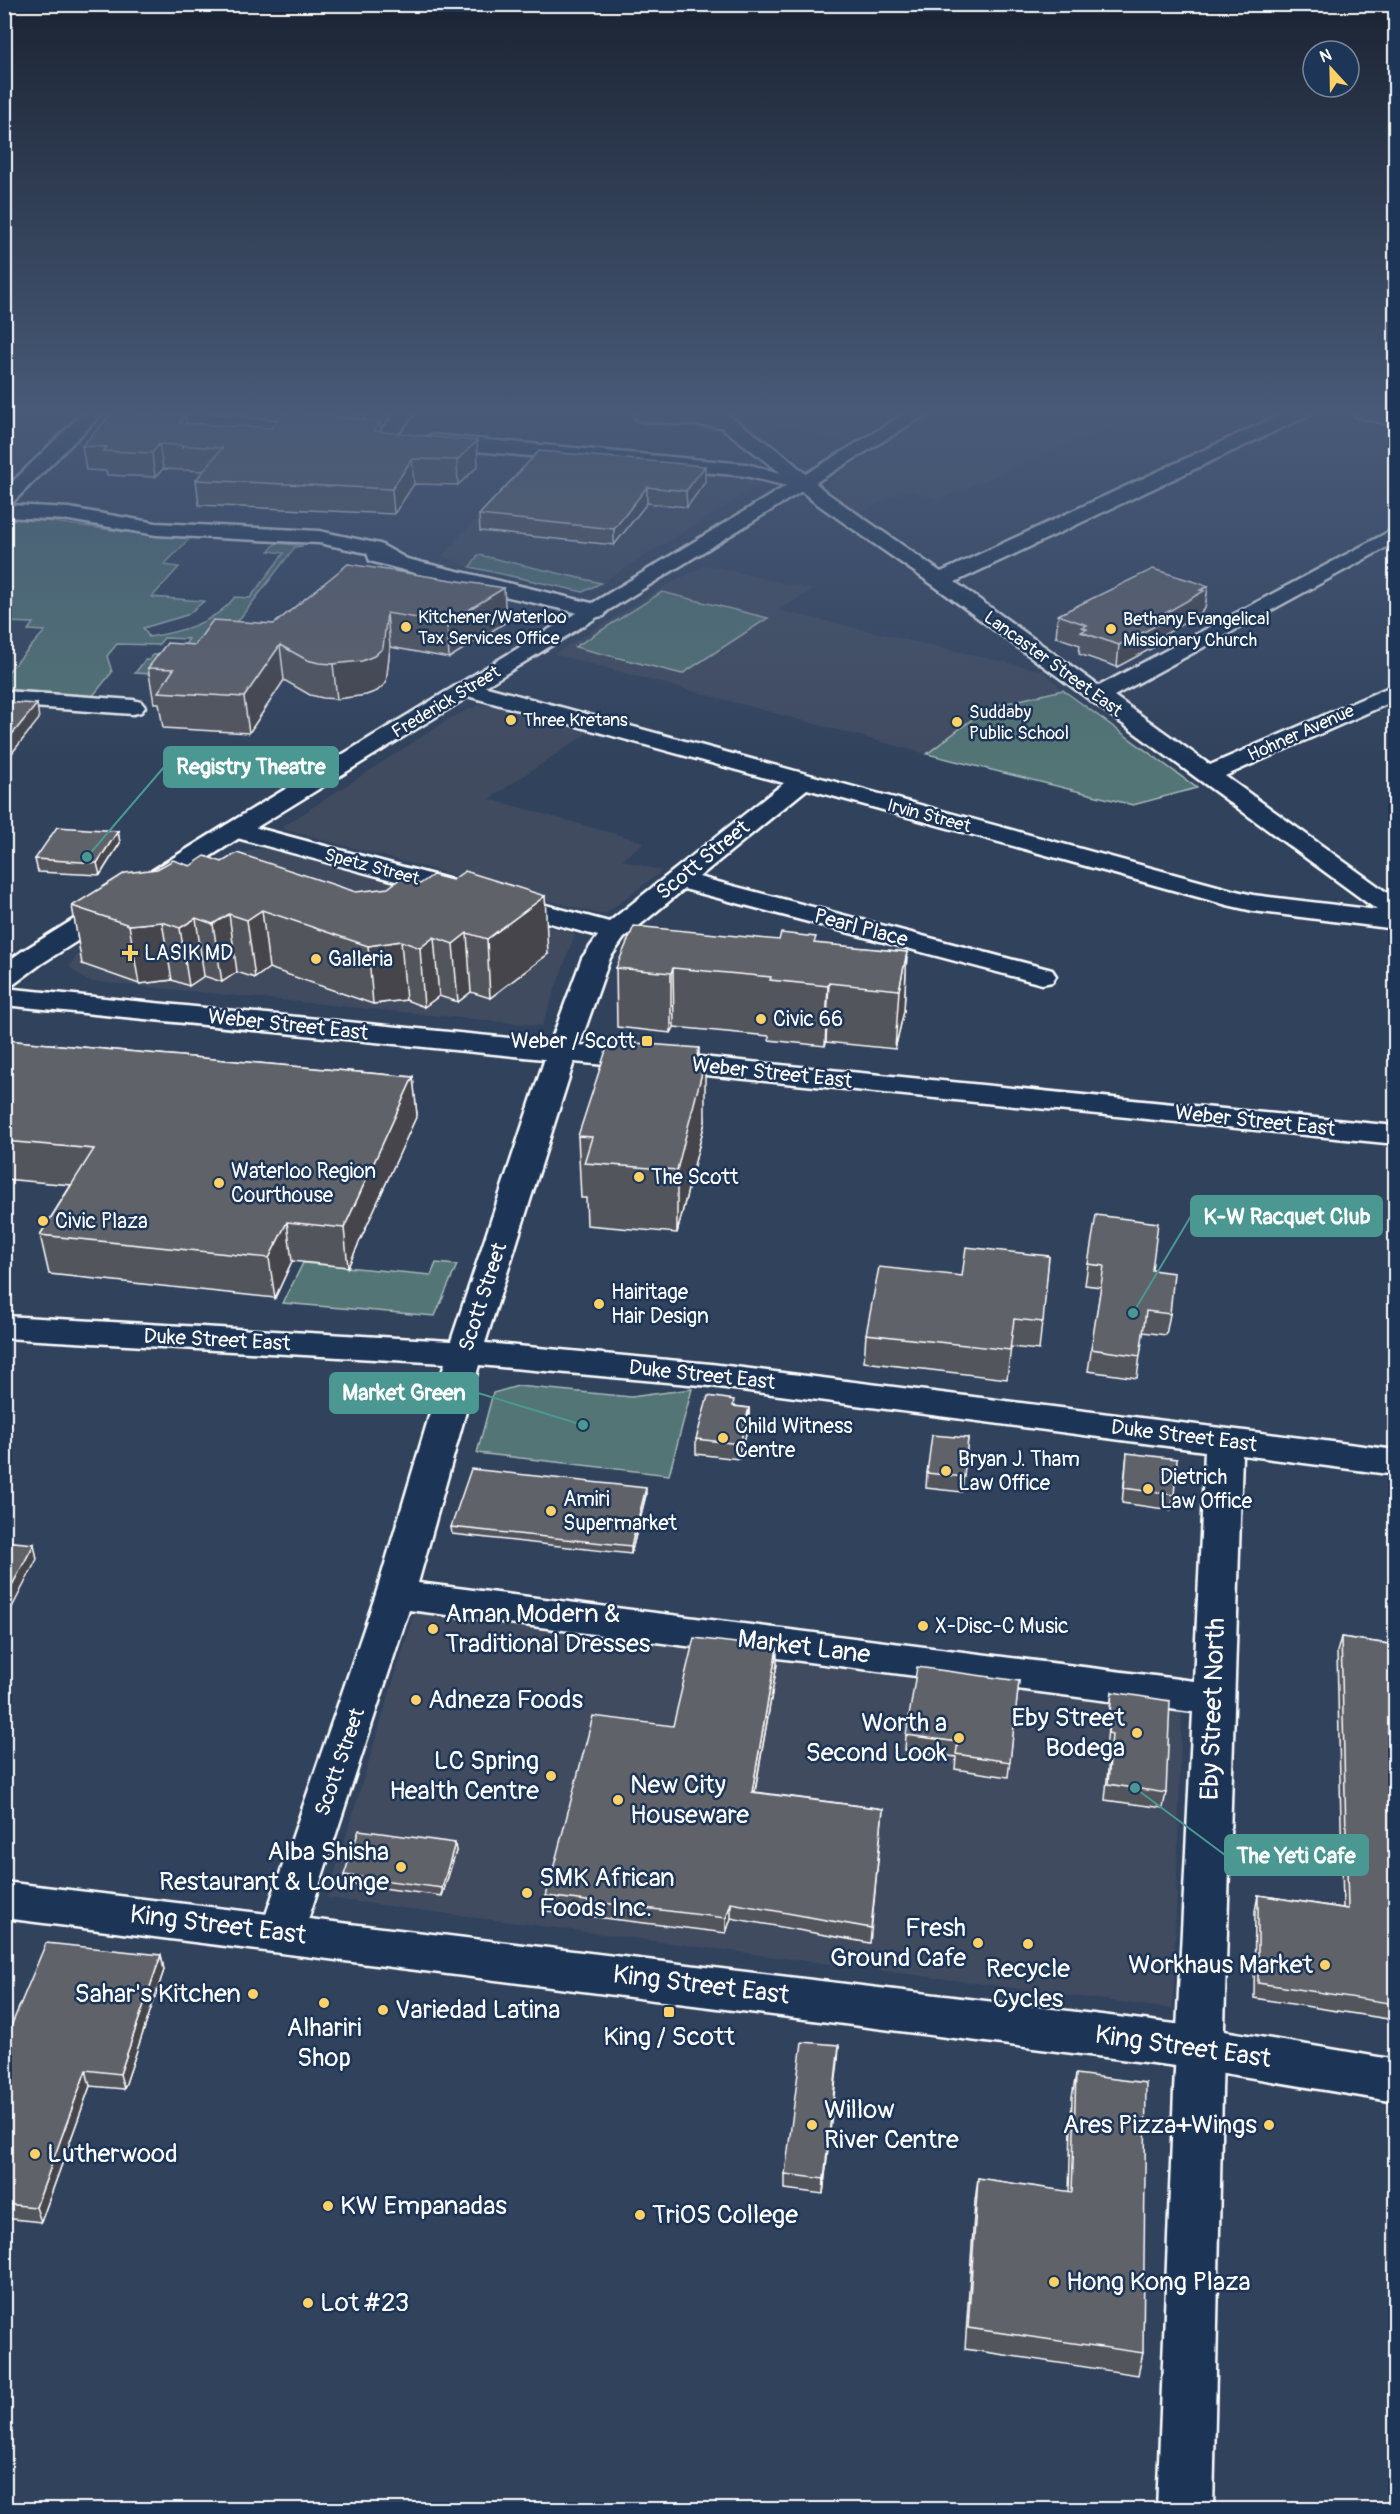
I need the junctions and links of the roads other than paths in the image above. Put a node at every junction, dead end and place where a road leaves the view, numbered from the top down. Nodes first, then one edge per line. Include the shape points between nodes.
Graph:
1 (161, 529) edge
2 (730, 529) edge
3 (868, 529) edge
4 (1050, 529) edge
5 (1395, 534) edge
6 (940, 581) junction
7 (596, 611) junction
8 (468, 689) junction
9 (1395, 691) edge
10 (1097, 696) junction
11 (4, 698) edge
12 (133, 707) dead end
13 (1206, 776) junction
14 (802, 781) junction
15 (235, 830) junction
16 (680, 880) junction
17 (1395, 912) edge
18 (1395, 921) edge
19 (614, 932) junction
20 (1042, 976) dead end
21 (4, 978) edge
22 (4, 996) edge
23 (562, 1052) junction
24 (1395, 1135) edge
25 (4, 1327) edge
26 (465, 1353) junction
27 (1224, 1442) junction
28 (1395, 1462) edge
29 (395, 1594) junction
30 (1213, 1700) junction
31 (4, 1900) edge
32 (282, 1932) junction
33 (1200, 2048) junction
34 (1395, 2081) edge
35 (1185, 2510) edge

1 - 7 street via 319,537 478,584
2 - 7 street, Frederick Street
3 - 6 street, Lancaster Street East
4 - 6 street
5 - 10 street
6 - 10 street, Lancaster Street East
7 - 8 street, Frederick Street
8 - 14 street, Irvin Street
8 - 15 street, Frederick Street
9 - 13 street, Hohner Avenue
10 - 13 street, Lancaster Street East
11 - 12 street
13 - 17 street, Lancaster Street East
14 - 16 street, Scott Street
14 - 18 street, Irvin Street via 1253,903
15 - 19 street, Spetz Street
15 - 21 street, Frederick Street
16 - 19 street, Scott Street
16 - 20 street, Pearl Place
19 - 23 street, Scott Street via 596,958
22 - 23 street, Weber Street East
23 - 24 street, Weber Street East
23 - 26 street, Scott Street
25 - 26 street, Duke Street East
26 - 27 street, Duke Street East via 765,1381
26 - 29 street, Scott Street
27 - 28 street, Duke Street East
27 - 30 street, Eby Street North
29 - 30 street, Market Lane
29 - 32 street, Scott Street
30 - 33 street, Eby Street North
31 - 32 street, King Street East
32 - 33 street, King Street East
33 - 34 street, King Street East
33 - 35 street, Eby Street North

